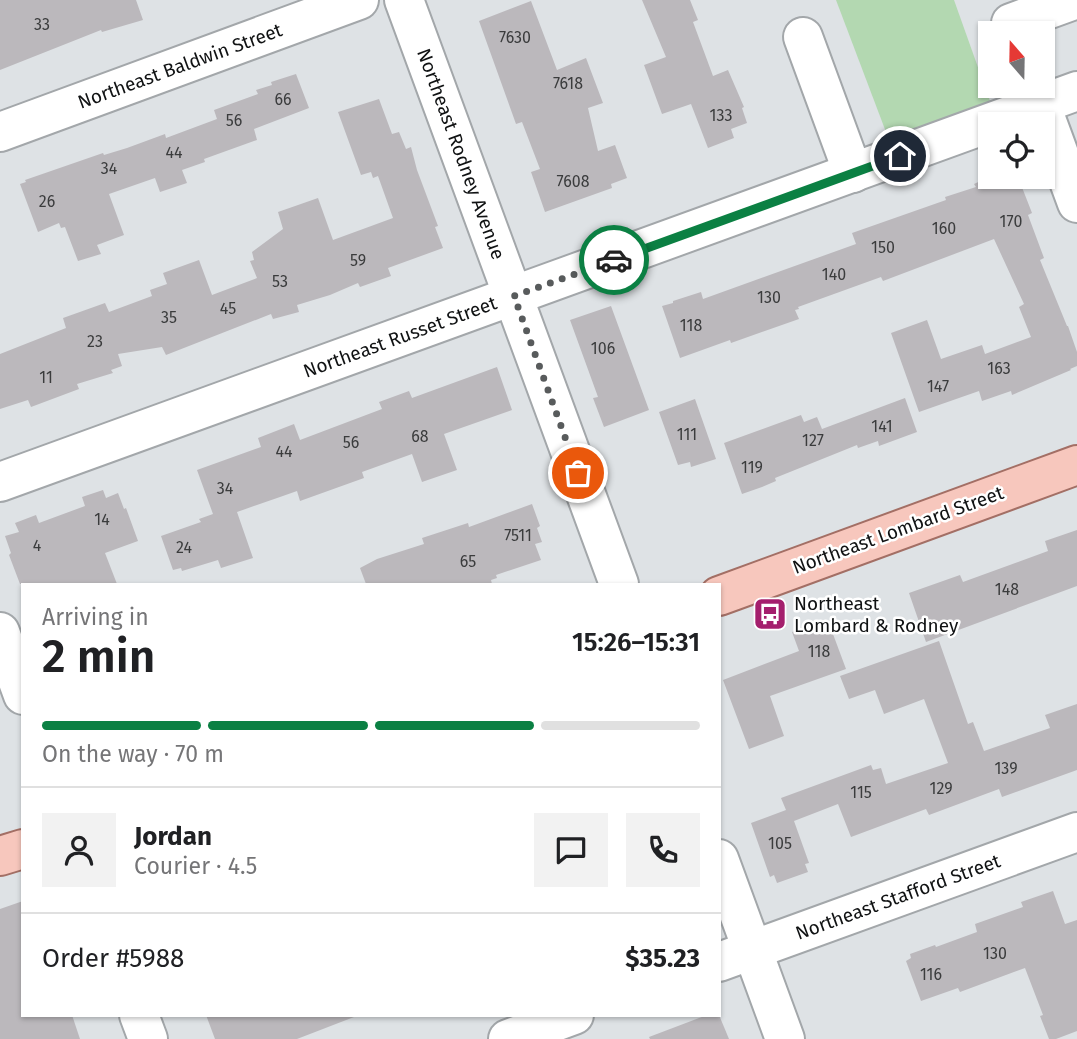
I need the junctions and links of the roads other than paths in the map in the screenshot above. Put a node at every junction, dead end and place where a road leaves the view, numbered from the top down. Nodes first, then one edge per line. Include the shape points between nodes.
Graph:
1 (359, 0) edge
2 (404, 0) edge
3 (1074, 0) edge
4 (1010, 19) edge
5 (803, 37) dead end
6 (1077, 91) edge
7 (1055, 93) edge
8 (1031, 98) edge
9 (1039, 98) edge
10 (0, 132) edge
11 (853, 173) junction
12 (1077, 203) edge
13 (514, 296) junction
14 (1077, 465) edge
15 (0, 482) edge
16 (619, 583) edge
17 (721, 595) edge
18 (0, 632) edge
19 (21, 690) edge
20 (1077, 832) edge
21 (21, 850) edge
22 (0, 856) edge
23 (721, 870) edge
24 (736, 956) edge
25 (140, 1017) edge
26 (568, 1017) edge
27 (148, 1039) edge
28 (508, 1039) edge
29 (785, 1039) edge

1 - 10 street, Northeast Baldwin Street
2 - 13 street, Northeast Rodney Avenue
3 - 4 street
5 - 11 street
6 - 7 street, Northeast Russet Street
8 - 11 street, Northeast Russet Street
9 - 12 street
11 - 13 street, Northeast Russet Street
13 - 15 street, Northeast Russet Street
13 - 16 street, Northeast Rodney Avenue
14 - 17 main road, Northeast Lombard Street
18 - 19 street
20 - 24 street, Northeast Stafford Street
21 - 22 main road
23 - 24 street
24 - 29 street
25 - 27 street
26 - 28 street

